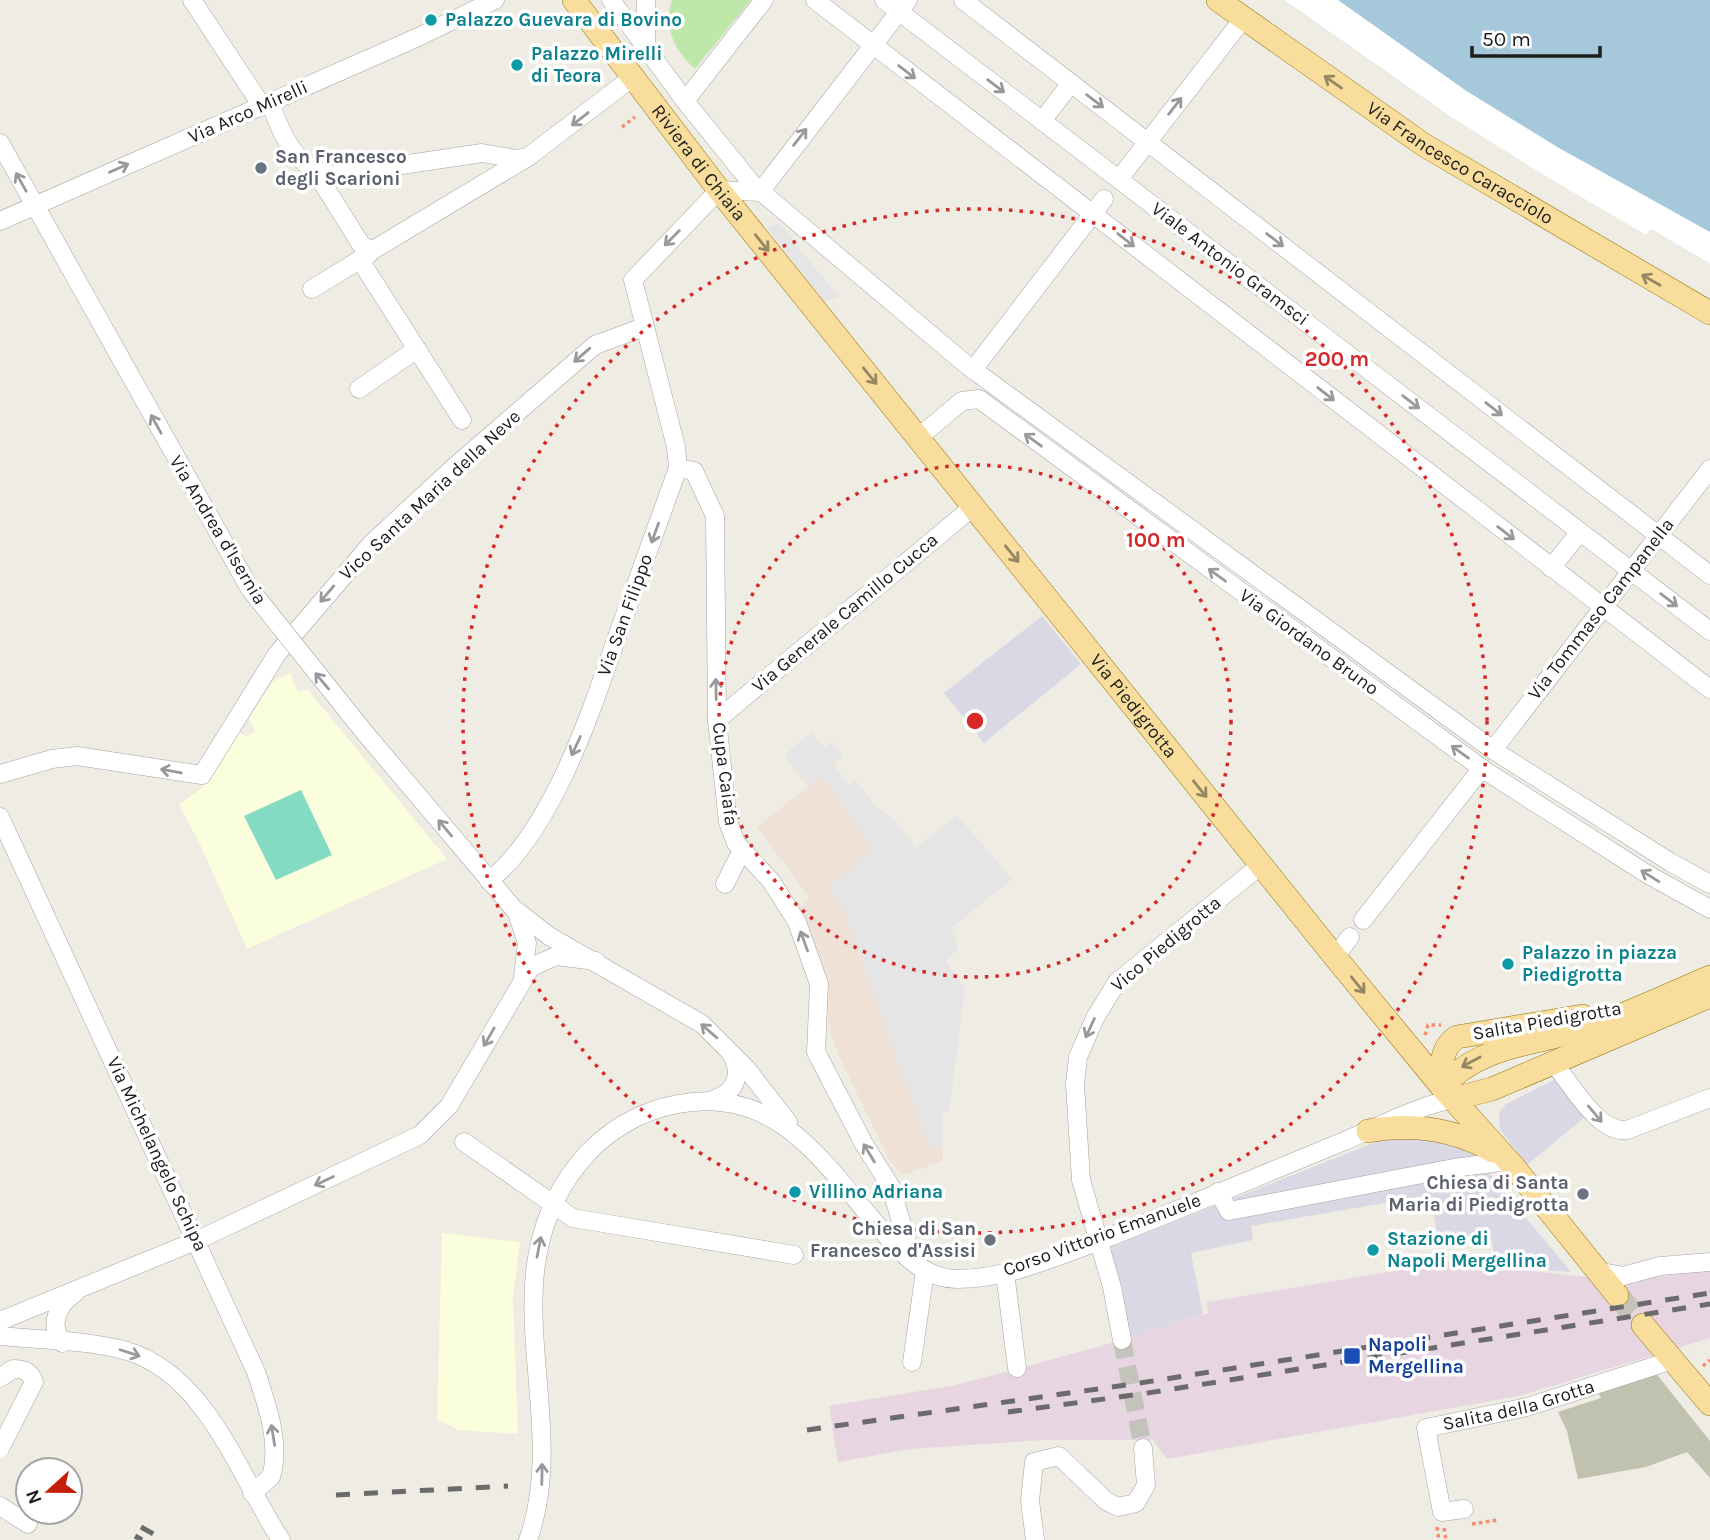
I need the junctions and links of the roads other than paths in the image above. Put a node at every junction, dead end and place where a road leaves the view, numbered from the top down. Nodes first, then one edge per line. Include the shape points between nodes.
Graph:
1 (191, 0) edge
2 (495, 0) edge
3 (574, 0) edge
4 (646, 0) edge
5 (764, 0) edge
6 (815, 0) edge
7 (884, 0) edge
8 (963, 0) edge
9 (1218, 0) edge
10 (613, 1) edge
11 (904, 6) edge
12 (1243, 19) junction
13 (873, 45) junction
14 (646, 47) junction
15 (633, 76) junction
16 (1072, 83) junction
17 (685, 101) junction
18 (266, 104) junction
19 (1042, 121) junction
20 (1147, 142) junction
21 (0, 143) edge
22 (528, 157) junction
23 (315, 171) junction
24 (1119, 179) junction
25 (719, 190) junction
26 (760, 192) junction
27 (1104, 198) dead end
28 (34, 205) junction
29 (1092, 214) junction
30 (0, 221) edge
31 (367, 252) junction
32 (312, 289) dead end
33 (1710, 313) edge
34 (827, 323) joint
35 (643, 327) junction
36 (417, 349) junction
37 (973, 370) junction
38 (359, 389) dead end
39 (462, 420) dead end
40 (919, 437) junction
41 (678, 468) junction
42 (1710, 469) edge
43 (974, 506) junction
44 (1580, 532) junction
45 (1659, 535) junction
46 (1551, 568) junction
47 (1631, 571) junction
48 (1710, 575) edge
49 (1603, 608) junction
50 (1710, 631) edge
51 (1710, 689) edge
52 (717, 720) junction
53 (1493, 750) junction
54 (1482, 768) junction
55 (0, 774) edge
56 (0, 817) edge
57 (742, 850) junction
58 (1261, 865) junction
59 (489, 881) junction
60 (725, 884) dead end
61 (1710, 884) edge
62 (513, 908) junction
63 (1710, 909) edge
64 (1363, 920) dead end
65 (1350, 937) dead end
66 (1335, 957) junction
67 (596, 961) junction
68 (522, 977) junction
69 (1710, 977) edge
70 (1710, 996) edge
71 (1651, 1002) junction
72 (1513, 1046) junction
73 (730, 1051) junction
74 (1552, 1061) junction
75 (1516, 1078) junction
76 (1447, 1093) junction
77 (1710, 1098) edge
78 (712, 1100) junction
79 (1415, 1112) joint
80 (1368, 1131) junction
81 (801, 1138) junction
82 (464, 1142) dead end
83 (1511, 1164) junction
84 (1218, 1192) junction
85 (551, 1203) junction
86 (198, 1240) junction
87 (1100, 1240) junction
88 (793, 1255) dead end
89 (1710, 1262) edge
90 (918, 1266) junction
91 (1597, 1271) junction
92 (1005, 1273) junction
93 (90, 1285) junction
94 (1617, 1295) tunnel mouth
95 (0, 1321) edge
96 (1643, 1325) tunnel mouth
97 (0, 1335) edge
98 (1122, 1340) tunnel mouth
99 (62, 1343) junction
100 (1673, 1360) junction
101 (912, 1362) dead end
102 (1017, 1368) dead end
103 (0, 1378) edge
104 (1710, 1404) edge
105 (3, 1443) edge
106 (1143, 1448) tunnel mouth
107 (252, 1493) junction
108 (1464, 1509) dead end
109 (281, 1540) edge
110 (527, 1540) edge
111 (1035, 1540) edge

1 - 18 street
2 - 18 street, Via Arco Mirelli
3 - 15 main road, Riviera di Chiaia
4 - 14 street
5 - 17 street
6 - 13 street
7 - 11 street, Viale Antonio Gramsci
8 - 16 street
9 - 12 main road, Via Francesco Caracciolo
10 - 14 street
11 - 13 street
11 -> 19 street, Viale Antonio Gramsci
20 -> 12 street
33 -> 12 main road, Via Francesco Caracciolo via 1424,145
26 -> 13 street
13 -> 29 street
14 - 17 street
15 -> 22 street
15 - 25 main road, Riviera di Chiaia
16 - 19 street
16 -> 20 street
17 - 26 street
18 - 23 street via 288,143
28 -> 18 street, Via Arco Mirelli
19 - 24 street, Viale Antonio Gramsci
20 - 24 street
20 -> 45 street
28 -> 21 street, Via Andrea d'Isernia
22 - 23 street via 482,153 335,175
22 - 31 street
23 - 31 street
24 -> 44 street, Viale Antonio Gramsci
25 - 26 street
25 -> 34 main road, Riviera di Chiaia
25 -> 35 street, Via San Filippo via 633,278
26 - 37 street
27 - 29 street
28 - 30 street, Via Arco Mirelli
59 -> 28 street, Via Andrea d'Isernia, bridge via 250,589
29 - 37 street
29 -> 46 street
31 - 32 street
31 - 36 street
34 -> 40 main road, Via Piedigrotta
35 - 41 street, Via San Filippo
35 -> 55 street, Vico Santa Maria della Neve via 594,345 372,543 278,654 202,775 77,756
36 - 38 street
36 - 39 street
37 - 53 street
40 - 43 main road, Via Piedigrotta
54 -> 40 street, Via Giordano Bruno via 979,399 962,401
52 -> 41 street, Cupa Caiafa via 715,516 694,471
41 -> 59 street, Via San Filippo via 576,746 532,829
42 - 45 street, Via Tommaso Campanella
43 - 52 street, Via Generale Camillo Cucca
43 -> 58 main road, Via Piedigrotta
44 - 46 street
44 - 47 street, Viale Antonio Gramsci
45 - 47 street, Via Tommaso Campanella
45 - 48 street
46 - 49 street
47 - 49 street, Via Tommaso Campanella
47 -> 50 street, Viale Antonio Gramsci
49 - 51 street
49 - 53 street, Via Tommaso Campanella
52 - 57 street, Cupa Caiafa via 726,814
53 - 61 street
63 -> 54 street, Via Giordano Bruno
54 - 64 street
56 - 86 street, Via Michelangelo Schipa
57 - 60 street
90 -> 57 street, Cupa Caiafa via 891,1187 816,1052 819,984 797,922 771,881
58 - 66 main road, Via Piedigrotta
58 -> 87 street, Vico Piedigrotta via 1117,982 1082,1045 1075,1084 1079,1167
59 - 62 street, Via Andrea d'Isernia
62 - 67 street via 549,936
62 - 68 street via 527,943
65 - 66 street
66 -> 76 main road, Via Piedigrotta
67 - 68 street via 550,958 533,965
73 -> 67 street via 691,1016
68 -> 86 street via 449,1106 430,1128
69 - 71 main road, Salita Piedigrotta
70 - 74 main road, Salita Piedigrotta
71 - 72 main road, Salita Piedigrotta via 1584,1029
71 - 76 main road, Salita Piedigrotta via 1457,1037 1444,1053
72 - 75 main road via 1522,1049 1527,1059
72 -> 76 main road, Salita Piedigrotta via 1465,1065
73 - 78 street via 737,1078 728,1093
73 - 81 street
74 - 75 main road, Salita Piedigrotta
74 -> 77 street via 1600,1121 1613,1130 1627,1130
75 - 76 main road, Salita Piedigrotta via 1482,1093
76 - 79 street, Salita Piedigrotta
76 - 83 main road, Via Piedigrotta
78 - 81 street via 763,1113
78 - 85 street via 659,1108 626,1122 586,1154
79 - 80 street, Corso Vittorio Emanuele
80 - 83 main road via 1436,1129 1471,1140
80 - 84 street, Corso Vittorio Emanuele
81 - 90 street via 883,1233
82 - 85 street
83 - 84 street via 1454,1168 1229,1211
83 - 91 main road
84 - 87 street, Corso Vittorio Emanuele
85 - 88 street via 573,1218
110 -> 85 street via 542,1487 533,1317 535,1269
86 - 93 street
107 -> 86 street, Via Michelangelo Schipa via 266,1484 274,1469 269,1411
87 - 92 street, Corso Vittorio Emanuele
87 - 98 street, Vico Piedigrotta
89 - 91 street via 1660,1266 1623,1276
90 - 92 street, Corso Vittorio Emanuele via 953,1279
90 - 101 street
91 - 94 main road
92 - 102 street
93 - 95 street
93 - 99 street via 58,1311 55,1330
96 - 100 main road
97 - 99 street
99 -> 107 street via 128,1352 176,1377 202,1407
100 - 104 main road
100 - 108 street, Salita della Grotta via 1527,1407 1426,1428 1441,1512
103 - 105 street via 13,1369 23,1369 34,1382
106 - 111 street via 1146,1485 1136,1503 1118,1507 1059,1456 1034,1462 1030,1501
107 - 109 street

